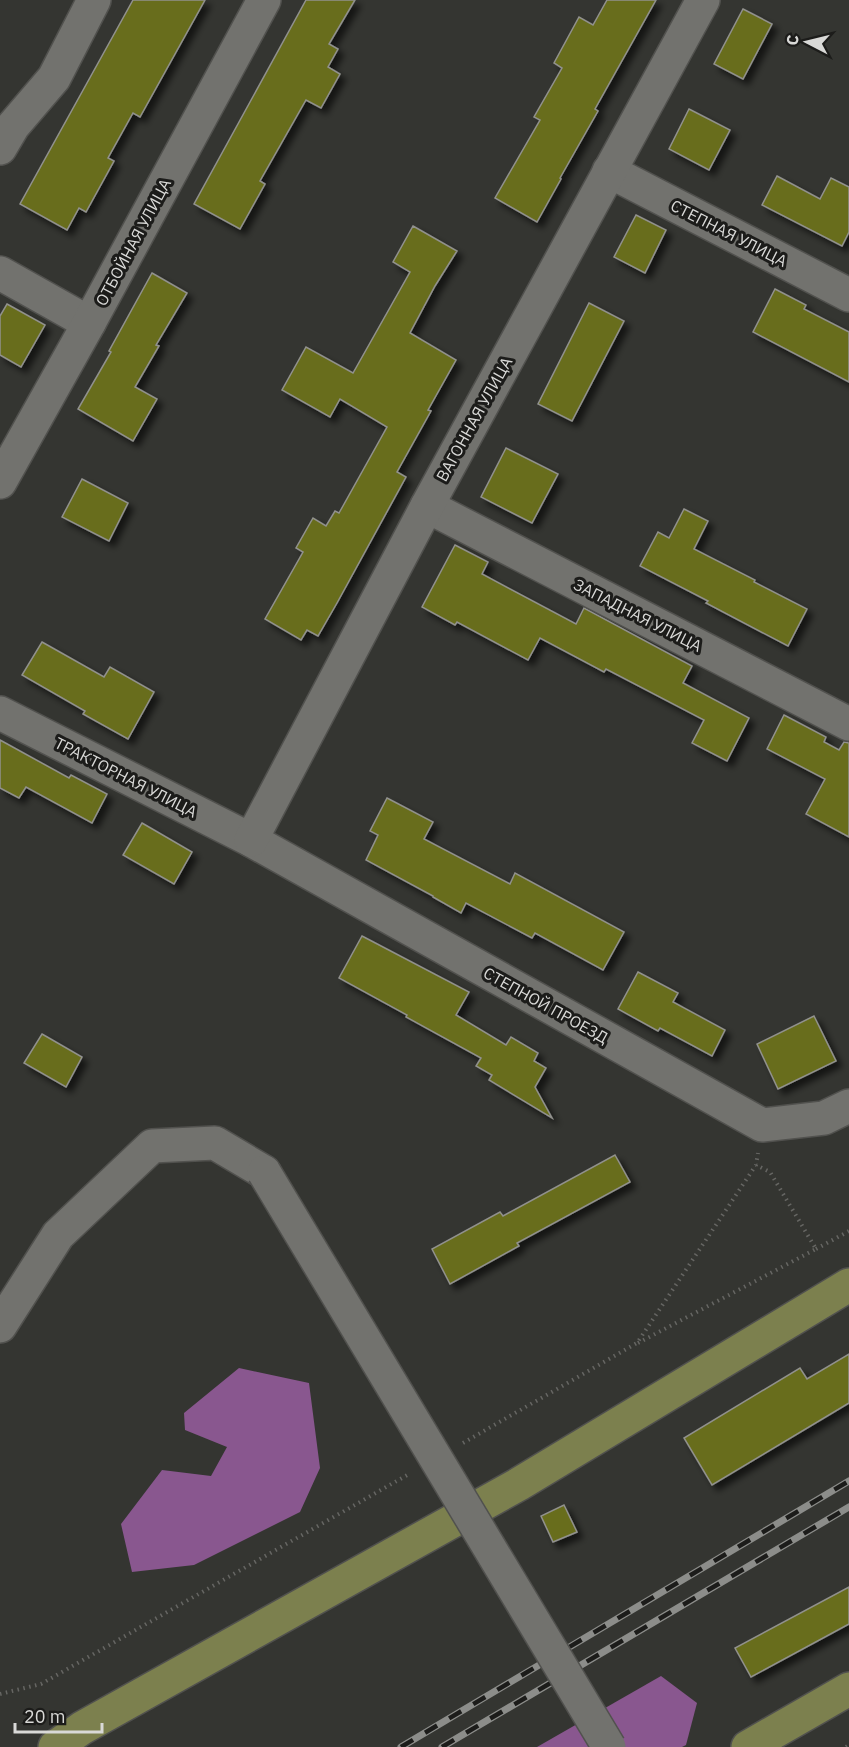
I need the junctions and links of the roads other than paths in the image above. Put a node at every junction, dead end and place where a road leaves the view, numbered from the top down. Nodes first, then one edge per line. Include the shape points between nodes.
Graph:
1 (93, 0) edge
2 (264, 0) edge
3 (703, 0) edge
4 (0, 148) edge
5 (609, 171) junction
6 (0, 273) edge
7 (849, 295) edge
8 (89, 323) junction
9 (0, 482) edge
10 (427, 506) junction
11 (0, 713) edge
12 (849, 724) edge
13 (251, 840) junction
14 (849, 1106) edge
15 (849, 1285) edge
16 (0, 1326) edge
17 (849, 1689) edge
18 (55, 1747) edge
19 (609, 1747) edge
20 (748, 1747) edge

1 - 4 street via 54,78 13,126
2 - 8 street, ОТБОЙНАЯ УЛИЦА
3 - 5 street, ВАГОННАЯ УЛИЦА
5 - 7 street, СТЕПНАЯ УЛИЦА
5 - 10 street, ВАГОННАЯ УЛИЦА
6 - 8 street
8 - 9 street, ОТБОЙНАЯ УЛИЦА
10 - 12 street, ЗАПАДНАЯ УЛИЦА
10 - 13 street, ВАГОННАЯ УЛИЦА
11 - 13 street, ТРАКТОРНАЯ УЛИЦА
13 - 14 street, СТЕПНОЙ ПРОЕЗД via 762,1125 824,1118
15 - 18 main road via 519,1484 103,1716
16 - 19 street, bridge via 58,1234 152,1146 215,1143 264,1172
17 - 20 main road

